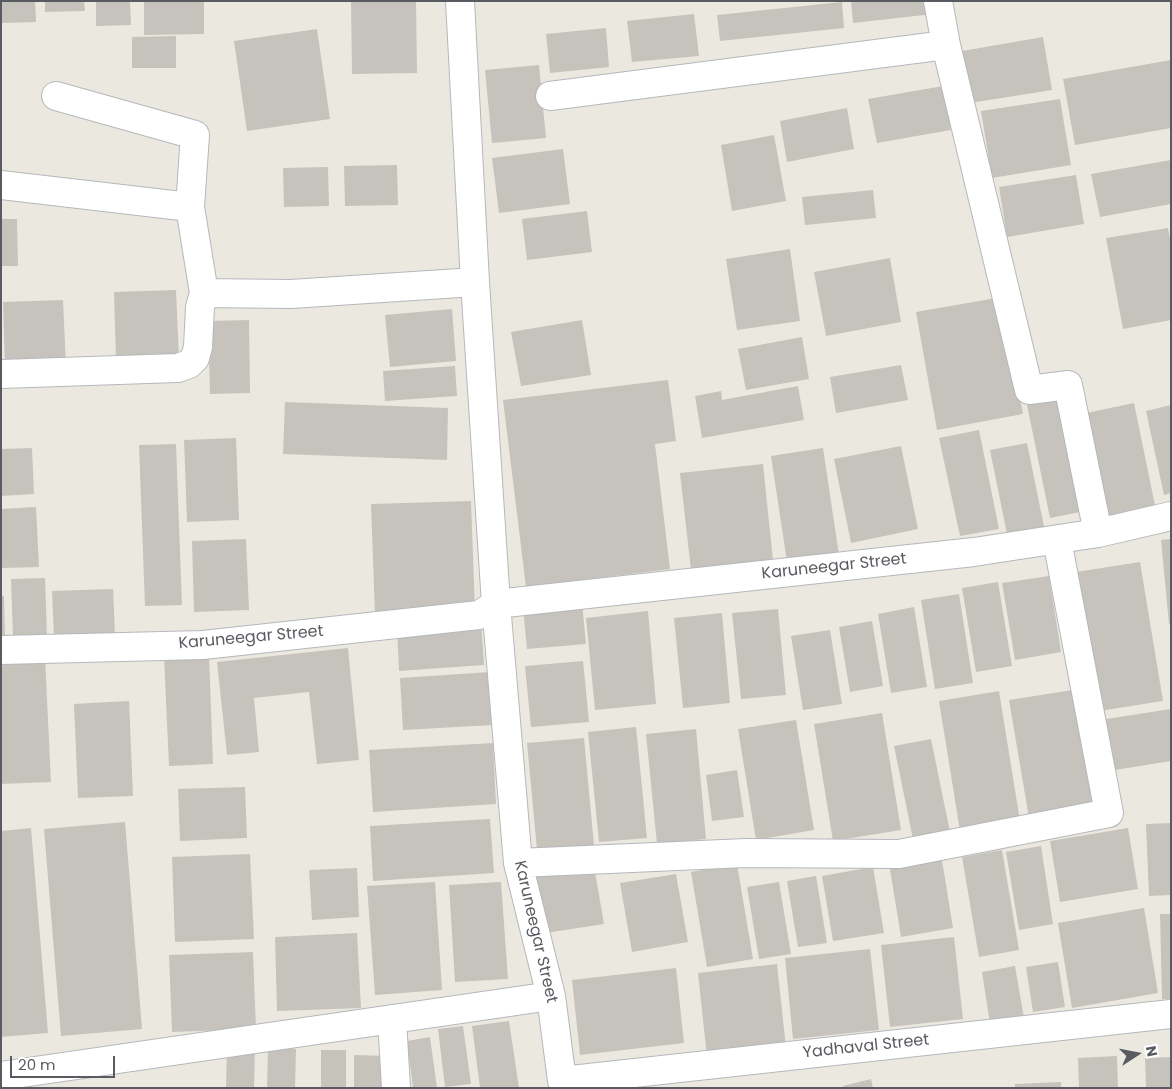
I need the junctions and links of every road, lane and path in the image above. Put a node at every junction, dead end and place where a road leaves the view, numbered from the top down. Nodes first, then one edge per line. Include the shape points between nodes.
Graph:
1 (460, 1) edge
2 (938, 1) edge
3 (946, 45) junction
4 (56, 96) dead end
5 (550, 96) dead end
6 (1, 185) edge
7 (190, 207) junction
8 (476, 282) junction
9 (204, 293) junction
10 (1, 374) edge
11 (1171, 516) edge
12 (1098, 533) junction
13 (1057, 540) junction
14 (496, 604) junction
15 (1, 650) edge
16 (518, 863) junction
17 (551, 996) junction
18 (1171, 1014) edge
19 (392, 1019) junction
20 (1, 1076) edge
21 (562, 1081) joint
22 (396, 1088) edge

1 - 8 street
2 - 3 street
3 - 5 street
3 - 12 street via 1029,390 1068,385
4 - 7 street via 194,135
6 - 7 street
7 - 9 street
8 - 9 street via 291,294
8 - 14 street
9 - 10 street via 198,347 189,364 178,368
11 - 12 street, Karuneegar Street
12 - 13 street, Karuneegar Street
13 - 14 street, Karuneegar Street via 974,552
13 - 16 street via 1109,814 899,854 746,853
14 - 15 street, Karuneegar Street via 478,615 203,644
14 - 16 street, Karuneegar Street
16 - 17 street, Karuneegar Street
17 - 19 street
17 - 21 street, Karuneegar Street
18 - 21 street, Yadhaval Street
19 - 20 street
19 - 22 street

